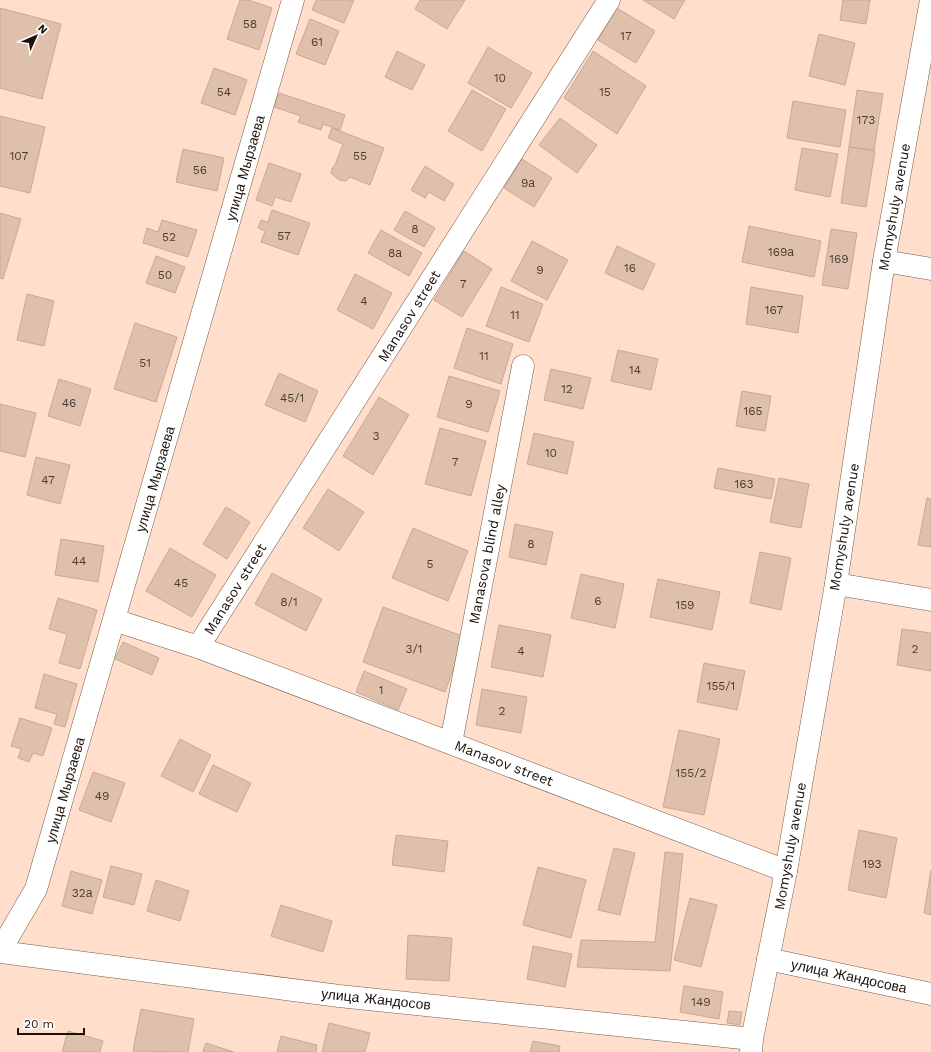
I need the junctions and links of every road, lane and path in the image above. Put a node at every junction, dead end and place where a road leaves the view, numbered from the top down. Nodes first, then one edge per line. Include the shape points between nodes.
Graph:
1 (293, 0) edge
2 (609, 0) edge
3 (931, 0) edge
4 (884, 261) junction
5 (931, 269) edge
6 (523, 366) dead end
7 (836, 584) junction
8 (931, 600) edge
9 (114, 620) junction
10 (198, 647) junction
11 (451, 743) junction
12 (786, 871) junction
13 (0, 951) edge
14 (768, 959) junction
15 (931, 994) edge
16 (752, 1046) edge

1 - 9 street, улица Мырзаева
2 - 10 street, Manasov street
3 - 4 street, Momyshuly avenue
4 - 5 street
4 - 7 street, Momyshuly avenue
6 - 11 street, Manasova blind alley
7 - 8 street
7 - 12 street, Momyshuly avenue
9 - 10 street
9 - 13 street, улица Мырзаева via 36,889
10 - 11 street, Manasov street
11 - 12 street, Manasov street
12 - 14 street, Momyshuly avenue
13 - 16 street, улица Жандосов via 339,996
14 - 15 street, улица Жандосова
14 - 16 street, Momyshuly avenue

